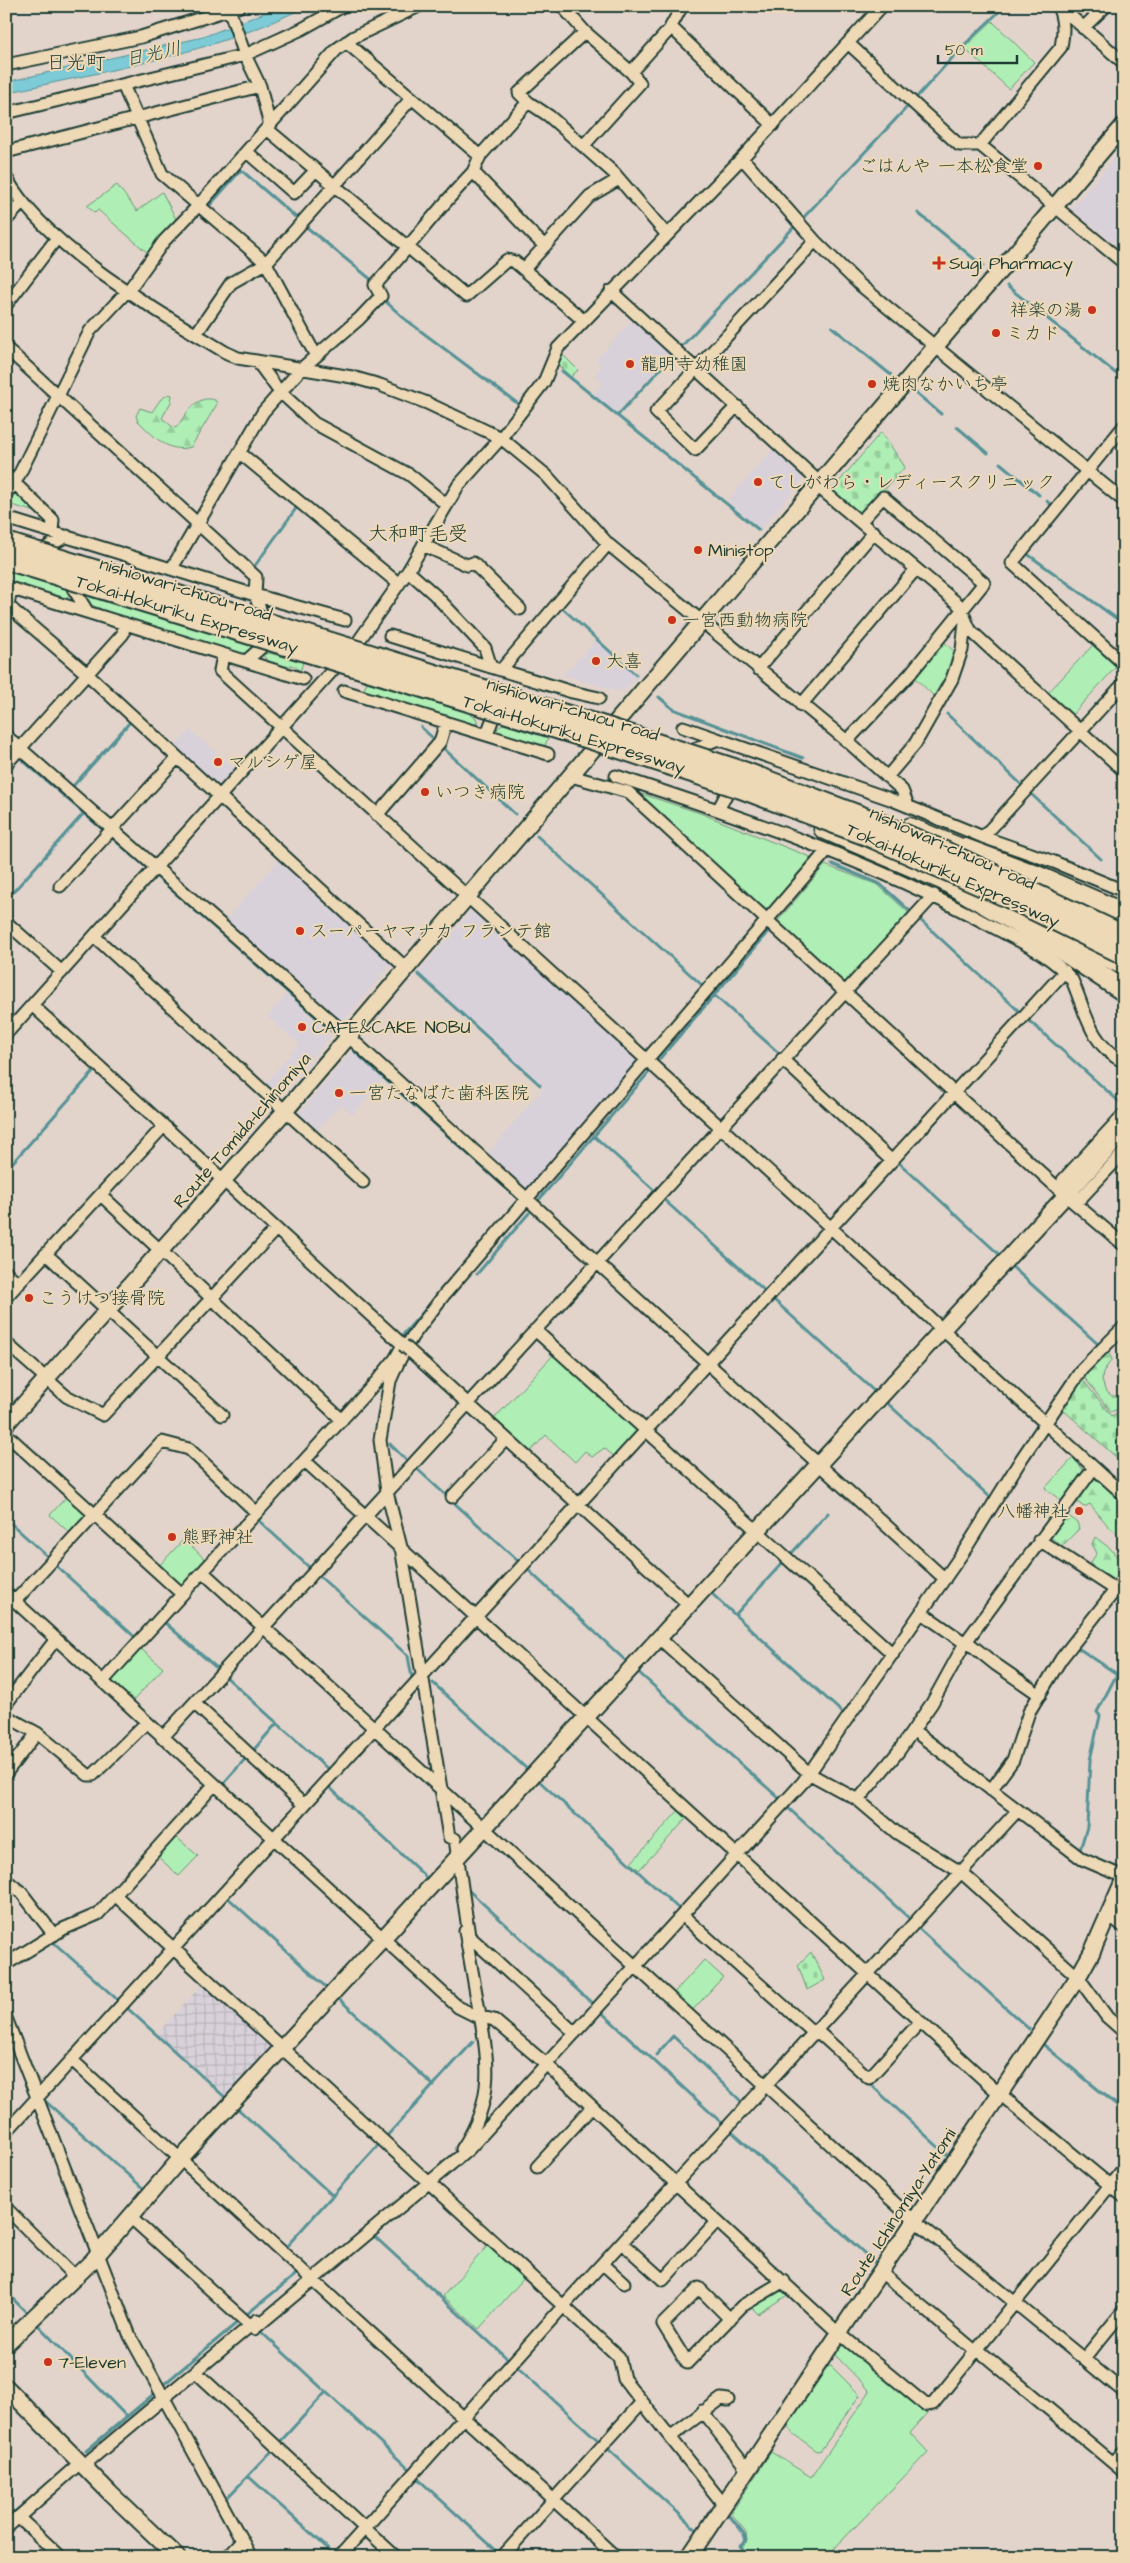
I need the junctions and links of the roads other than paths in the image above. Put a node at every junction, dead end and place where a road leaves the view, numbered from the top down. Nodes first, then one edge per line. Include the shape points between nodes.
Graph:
1 (343, 6) edge
2 (419, 6) edge
3 (562, 6) edge
4 (682, 6) edge
5 (882, 6) edge
6 (1059, 6) edge
7 (1106, 6) edge
8 (233, 9) edge
9 (671, 27) junction
10 (1082, 28) junction
11 (585, 32) junction
12 (346, 42) junction
13 (849, 44) junction
14 (245, 53) junction
15 (1124, 63) edge
16 (6, 65) edge
17 (631, 72) junction
18 (123, 85) junction
19 (260, 86) junction
20 (411, 99) junction
21 (528, 102) junction
22 (6, 113) edge
23 (138, 118) junction
24 (773, 125) junction
25 (1124, 125) edge
26 (269, 128) junction
27 (584, 145) junction
28 (980, 145) junction
29 (6, 152) edge
30 (246, 152) junction
31 (480, 156) junction
32 (742, 158) junction
33 (316, 170) junction
34 (473, 172) junction
35 (6, 177) edge
36 (619, 179) junction
37 (334, 185) junction
38 (23, 202) junction
39 (198, 206) junction
40 (1054, 206) junction
41 (6, 220) edge
42 (667, 235) junction
43 (58, 238) junction
44 (815, 241) junction
45 (545, 246) junction
46 (409, 248) junction
47 (1124, 262) edge
48 (266, 263) junction
49 (524, 269) junction
50 (128, 290) junction
51 (612, 291) junction
52 (6, 306) edge
53 (584, 320) junction
54 (196, 334) junction
55 (934, 347) junction
56 (6, 348) edge
57 (316, 356) junction
58 (257, 361) junction
59 (301, 369) junction
60 (697, 369) junction
61 (279, 391) junction
62 (59, 396) junction
63 (737, 406) junction
64 (1124, 426) edge
65 (501, 438) junction
66 (240, 453) junction
67 (1087, 471) junction
68 (6, 475) edge
69 (15, 483) junction
70 (818, 483) junction
71 (6, 493) edge
72 (1124, 501) edge
73 (447, 505) junction
74 (6, 518) edge
75 (861, 522) junction
76 (198, 525) junction
77 (874, 532) junction
78 (6, 534) edge
79 (49, 539) junction
80 (6, 543) edge
81 (608, 544) junction
82 (423, 545) junction
83 (6, 559) edge
84 (6, 567) edge
85 (172, 568) junction
86 (916, 568) junction
87 (408, 570) junction
88 (399, 584) junction
89 (9, 588) edge
90 (73, 588) junction
91 (255, 595) junction
92 (520, 609) dead end
93 (87, 611) junction
94 (261, 612) junction
95 (964, 616) junction
96 (345, 620) dead end
97 (700, 621) junction
98 (124, 624) junction
99 (390, 636) dead end
100 (358, 642) junction
101 (263, 646) junction
102 (223, 655) junction
103 (246, 661) junction
104 (1124, 664) edge
105 (335, 669) junction
106 (758, 669) junction
107 (87, 674) junction
108 (500, 674) junction
109 (303, 679) dead end
110 (1124, 683) edge
111 (344, 691) dead end
112 (599, 698) dead end
113 (802, 705) junction
114 (446, 722) junction
115 (616, 722) junction
116 (490, 726) junction
117 (282, 728) junction
118 (683, 728) dead end
119 (1080, 731) junction
120 (6, 736) edge
121 (718, 739) junction
122 (847, 741) junction
123 (20, 748) junction
124 (697, 748) junction
125 (594, 749) junction
126 (548, 754) dead end
127 (177, 758) junction
128 (6, 764) edge
129 (1124, 771) edge
130 (572, 776) junction
131 (616, 776) dead end
132 (887, 777) junction
133 (631, 787) junction
134 (727, 793) junction
135 (220, 797) junction
136 (908, 806) junction
137 (718, 810) junction
138 (377, 815) junction
139 (112, 829) junction
140 (983, 837) junction
141 (965, 849) junction
142 (824, 854) dead end
143 (156, 869) junction
144 (60, 886) dead end
145 (940, 888) junction
146 (1124, 891) edge
147 (466, 896) junction
148 (1124, 914) edge
149 (765, 920) junction
150 (6, 922) edge
151 (1124, 927) edge
152 (1124, 936) edge
153 (95, 937) junction
154 (1124, 954) edge
155 (1124, 966) edge
156 (406, 968) junction
157 (1065, 971) junction
158 (62, 972) junction
159 (845, 989) junction
160 (1124, 991) edge
161 (32, 1005) junction
162 (6, 1034) edge
163 (348, 1036) junction
164 (782, 1059) junction
165 (648, 1060) junction
166 (1124, 1062) edge
167 (955, 1091) junction
168 (286, 1110) junction
169 (1124, 1114) edge
170 (721, 1126) junction
171 (163, 1127) junction
172 (1124, 1132) edge
173 (1124, 1152) edge
174 (892, 1161) junction
175 (222, 1181) junction
176 (363, 1182) dead end
177 (101, 1195) junction
178 (1065, 1195) junction
179 (528, 1200) junction
180 (831, 1227) junction
181 (276, 1229) junction
182 (1124, 1245) edge
183 (160, 1251) junction
184 (46, 1254) junction
185 (596, 1262) junction
186 (6, 1272) edge
187 (19, 1284) junction
188 (6, 1297) edge
189 (211, 1299) junction
190 (108, 1309) junction
191 (1124, 1327) edge
192 (942, 1329) junction
193 (535, 1330) junction
194 (6, 1343) edge
195 (406, 1348) junction
196 (158, 1355) junction
197 (707, 1363) junction
198 (46, 1379) junction
199 (468, 1404) junction
200 (222, 1415) dead end
201 (342, 1420) junction
202 (6, 1424) edge
203 (1046, 1424) junction
204 (646, 1431) junction
205 (6, 1434) edge
206 (506, 1439) junction
207 (305, 1460) junction
208 (818, 1464) junction
209 (1093, 1469) junction
210 (387, 1492) junction
211 (1124, 1495) edge
212 (452, 1498) dead end
213 (578, 1505) junction
214 (257, 1513) junction
215 (95, 1514) junction
216 (365, 1515) junction
217 (757, 1531) junction
218 (1039, 1540) junction
219 (401, 1547) junction
220 (203, 1572) junction
221 (945, 1579) junction
222 (1124, 1579) edge
223 (1116, 1590) junction
224 (182, 1594) junction
225 (11, 1597) edge
226 (689, 1606) junction
227 (922, 1613) junction
228 (477, 1616) junction
229 (264, 1626) junction
230 (659, 1638) junction
231 (56, 1639) junction
232 (965, 1642) junction
233 (893, 1654) junction
234 (425, 1674) junction
235 (103, 1681) junction
236 (1040, 1695) junction
237 (194, 1703) junction
238 (6, 1704) edge
239 (6, 1716) edge
240 (587, 1716) junction
241 (146, 1723) junction
242 (435, 1723) dead end
243 (375, 1728) junction
244 (913, 1730) junction
245 (37, 1733) junction
246 (162, 1738) junction
247 (6, 1773) edge
248 (810, 1774) junction
249 (214, 1785) junction
250 (442, 1789) junction
251 (991, 1790) junction
252 (858, 1800) junction
253 (304, 1805) junction
254 (1017, 1812) junction
255 (484, 1829) junction
256 (274, 1838) junction
257 (736, 1854) junction
258 (456, 1861) junction
259 (962, 1873) junction
260 (1124, 1878) edge
261 (6, 1880) edge
262 (115, 1895) junction
263 (682, 1915) junction
264 (1109, 1915) junction
265 (1124, 1927) edge
266 (54, 1935) junction
267 (383, 1939) junction
268 (173, 1948) junction
269 (6, 1964) edge
270 (635, 1966) junction
271 (868, 1975) junction
272 (1078, 1977) junction
273 (481, 2016) junction
274 (6, 2018) edge
275 (920, 2022) junction
276 (575, 2032) junction
277 (816, 2032) junction
278 (1124, 2032) edge
279 (283, 2048) junction
280 (72, 2060) junction
281 (546, 2064) junction
282 (767, 2086) junction
283 (999, 2093) junction
284 (38, 2098) junction
285 (592, 2107) junction
286 (6, 2132) edge
287 (181, 2158) junction
288 (537, 2167) dead end
289 (1124, 2168) edge
290 (428, 2181) junction
291 (676, 2183) junction
292 (1110, 2186) junction
293 (1124, 2197) edge
294 (6, 2208) edge
295 (129, 2216) junction
296 (914, 2220) junction
297 (716, 2222) junction
298 (622, 2243) junction
299 (98, 2252) junction
300 (603, 2264) junction
301 (881, 2272) junction
302 (76, 2278) junction
303 (312, 2278) junction
304 (784, 2281) junction
305 (624, 2283) dead end
306 (1015, 2302) junction
307 (565, 2306) junction
308 (1124, 2310) edge
309 (730, 2319) junction
310 (252, 2327) junction
311 (840, 2334) junction
312 (6, 2344) edge
313 (976, 2350) junction
314 (1084, 2359) junction
315 (200, 2376) junction
316 (6, 2387) edge
317 (1124, 2392) edge
318 (728, 2400) dead end
319 (165, 2401) junction
320 (642, 2402) junction
321 (702, 2411) junction
322 (464, 2418) junction
323 (670, 2437) junction
324 (1124, 2450) edge
325 (1113, 2463) junction
326 (83, 2465) junction
327 (748, 2470) junction
328 (1124, 2472) edge
329 (554, 2499) junction
330 (724, 2506) junction
331 (20, 2519) junction
332 (6, 2528) edge
333 (365, 2528) junction
334 (6, 2536) edge
335 (241, 2542) junction
336 (61, 2557) edge
337 (177, 2557) edge
338 (227, 2557) edge
339 (251, 2557) edge
340 (339, 2557) edge
341 (396, 2557) edge
342 (502, 2557) edge
343 (616, 2557) edge
344 (689, 2557) edge

1 - 14 street via 302,29
2 - 12 street
3 - 11 street
4 - 9 street
5 - 13 street
6 - 10 street
6 - 28 street via 1064,30 1061,47
7 - 10 street
8 - 14 street
8 - 16 street via 141,37
9 - 17 street
9 - 24 street
10 - 15 street
11 - 17 street
11 - 21 street via 519,93
12 - 20 street
12 - 26 street
13 - 24 street
13 - 28 street via 959,145
14 - 18 street
14 - 19 street
17 - 27 street via 640,83
18 - 22 street
18 - 23 street
19 - 23 street
19 - 26 street
20 - 31 street
20 - 37 street
21 - 27 street
21 - 31 street
23 - 29 street
23 - 39 street via 162,174
24 - 32 street
25 - 40 main road, Route Tomida-Ichinomiya
26 - 30 street
26 - 33 street
27 - 36 street
28 - 40 street
30 - 33 street via 294,193
30 - 39 street
31 - 34 street
32 - 42 street
32 - 44 street
33 - 37 street
34 - 45 street via 520,224
34 - 46 street via 427,221
35 - 38 street
36 - 42 street
36 - 45 street via 590,196
37 - 46 street
37 - 48 street
38 - 41 street
38 - 43 street
39 - 48 street
39 - 50 street via 164,241
40 - 47 street
40 - 55 main road, Route Tomida-Ichinomiya
42 - 51 street
43 - 50 street
43 - 52 street
44 - 55 street via 859,284
44 - 60 street
45 - 49 street
46 - 49 street via 466,296 507,260
46 - 57 street via 375,285 381,296 360,319
48 - 54 street via 231,283
48 - 57 street
49 - 53 street
50 - 54 street
50 - 62 street via 90,331
51 - 53 street
51 - 60 street
53 - 65 street via 558,348 544,382
54 - 58 street via 238,358
55 - 67 street
55 - 70 main road, Route Tomida-Ichinomiya
56 - 62 street
57 - 59 street
58 - 59 street
58 - 61 street
59 - 61 street
59 - 65 street via 352,377 380,386 445,411
60 - 63 street
60 - 63 street via 656,412 695,450
61 - 66 street
61 - 73 street via 314,423 410,475
62 - 69 street
62 - 76 street
63 - 70 street
64 - 67 street
65 - 73 street via 458,486
65 - 81 street via 546,475
66 - 76 street
66 - 88 street
67 - 72 street
67 - 104 street via 1012,563
68 - 69 street
69 - 71 street
69 - 79 street via 53,520
70 - 75 street
70 - 97 main road, Route Tomida-Ichinomiya
73 - 82 street
74 - 79 street
75 - 77 street
75 - 95 street via 883,497 984,583
76 - 85 street
76 - 91 street via 256,577
77 - 86 street
77 - 106 street
78 - 79 main road, nishiowari-chuou road
79 - 85 street via 68,536
79 - 94 main road, nishiowari-chuou road
80 - 152 highway, bridge via 746,773 875,822
81 - 97 street
81 - 108 street
82 - 87 street
82 - 92 street via 473,564
83 - 154 highway, Tokai-Hokuriku Expressway, bridge via 741,788 869,836
84 - 90 main road, nishiowari-chuou road
85 - 91 street
86 - 95 street
86 - 113 street
87 - 88 street
87 - 108 street via 485,648
88 - 100 street
89 - 93 street
89 - 107 street via 8,604
90 - 93 street
90 - 101 main road, nishiowari-chuou road
91 - 94 street
91 - 96 street
93 - 98 street
94 - 100 main road, nishiowari-chuou road
95 - 119 street via 970,631
95 - 122 street
95 - 132 street via 962,650 952,679 915,744
97 - 106 street
97 - 115 main road, Route Tomida-Ichinomiya
98 - 102 street
98 - 107 street via 123,634
99 - 108 street
100 - 105 street
100 - 108 main road, nishiowari-chuou road
101 - 103 street
101 - 105 main road, nishiowari-chuou road
102 - 103 street
102 - 117 street via 220,672
103 - 109 street
105 - 116 main road, nishiowari-chuou road
105 - 117 street
106 - 113 street
107 - 123 street
107 - 127 street
108 - 112 street
108 - 115 main road, nishiowari-chuou road
110 - 119 street
111 - 114 street
113 - 122 street
114 - 116 street
114 - 138 street via 440,742
115 - 124 main road, nishiowari-chuou road
115 - 125 main road, Route Tomida-Ichinomiya
116 - 125 main road, nishiowari-chuou road
116 - 126 street
117 - 135 street
117 - 138 street
118 - 121 street
119 - 129 street
119 - 140 street
120 - 123 street
121 - 124 street
121 - 136 street
122 - 132 street
123 - 128 street
123 - 139 street
124 - 141 main road, nishiowari-chuou road
125 - 130 main road, Route Tomida-Ichinomiya
125 - 134 main road, nishiowari-chuou road
127 - 135 street
127 - 139 street
130 - 133 street
130 - 147 main road, Route Tomida-Ichinomiya
131 - 133 street
132 - 136 street via 902,790
133 - 137 street
133 - 149 street
134 - 137 street
134 - 145 main road, nishiowari-chuou road via 847,838
135 - 143 street
135 - 156 street
136 - 140 street
137 - 145 street
138 - 147 street
139 - 143 street
139 - 144 street
140 - 146 street
141 - 148 highway
141 - 151 main road, nishiowari-chuou road
142 - 149 street
143 - 153 street
143 - 163 street
145 - 155 main road, nishiowari-chuou road
145 - 157 street
145 - 159 street
145 - 160 highway via 1046,938
147 - 156 main road, Route Tomida-Ichinomiya
147 - 165 street
149 - 159 street
149 - 165 street
150 - 158 street
153 - 158 street
153 - 168 street
156 - 163 main road, Route Tomida-Ichinomiya
157 - 166 street via 1072,980 1099,1045
157 - 167 street
158 - 161 street
159 - 164 street
159 - 167 street
161 - 162 street
161 - 171 street
163 - 168 main road, Route Tomida-Ichinomiya
163 - 179 street
164 - 170 street
164 - 174 street
165 - 170 street
165 - 179 street
167 - 174 street
167 - 178 street
168 - 175 main road, Route Tomida-Ichinomiya
168 - 176 street
169 - 178 street via 1063,1180
170 - 180 street
170 - 185 street
171 - 175 street
171 - 177 street
172 - 178 main road
173 - 178 street via 1081,1198
174 - 180 street
175 - 181 street
175 - 183 main road, Route Tomida-Ichinomiya
177 - 183 street
177 - 184 street
178 - 182 street
178 - 192 main road
179 - 185 street
179 - 210 street via 439,1302 412,1337 398,1363 390,1381 382,1426 382,1462
180 - 192 street
180 - 197 street
181 - 189 street
181 - 195 street
183 - 189 street
183 - 190 main road, Route Tomida-Ichinomiya
184 - 187 street
184 - 190 street
185 - 193 street
185 - 197 street
186 - 187 street
187 - 188 street
189 - 196 street
189 - 201 street
190 - 196 street
190 - 198 main road, Route Tomida-Ichinomiya
191 - 203 street via 1082,1369
192 - 203 street
192 - 208 main road
193 - 199 street
193 - 204 street
194 - 198 street
195 - 199 street
195 - 201 street
196 - 198 street via 103,1415 66,1396
196 - 200 street
197 - 204 street
197 - 208 street
198 - 202 main road, Route Tomida-Ichinomiya
199 - 206 street
199 - 210 street
201 - 207 street
203 - 209 street
203 - 221 street
204 - 213 street
204 - 217 street
205 - 215 street
206 - 212 street
206 - 213 street
207 - 214 street
207 - 216 street
208 - 217 main road
208 - 221 street
209 - 211 street
209 - 218 street
210 - 216 street
210 - 219 street
213 - 226 street
213 - 228 street
214 - 215 street via 189,1449 162,1442
214 - 220 street
215 - 224 street
215 - 225 street
216 - 219 street
216 - 229 street
217 - 226 main road
217 - 233 street
218 - 223 street
218 - 232 street
219 - 228 street
219 - 234 street
220 - 224 street
220 - 229 street
221 - 227 street
222 - 223 street
223 - 236 street via 1061,1659
224 - 235 street
225 - 231 street
226 - 230 main road
227 - 232 street
227 - 233 street
228 - 234 street
228 - 240 street
229 - 237 street
229 - 243 street
230 - 240 main road
230 - 248 street
231 - 235 street
231 - 238 street
232 - 236 street
232 - 244 street via 932,1703
233 - 248 street
234 - 242 street
234 - 243 street
234 - 250 street
235 - 241 street
236 - 251 street via 1029,1712 1013,1760
237 - 246 street
237 - 253 street
239 - 245 street
240 - 255 main road
240 - 257 street
241 - 245 street via 93,1775 83,1771
241 - 246 street
243 - 250 street
243 - 253 street
244 - 251 street
244 - 252 street
245 - 247 street
246 - 249 street
248 - 252 street
248 - 257 street
249 - 256 street
249 - 262 street
250 - 255 street
250 - 258 street via 449,1837 455,1838
251 - 254 street
252 - 259 street via 896,1833
253 - 256 street
254 - 259 street
254 - 260 street via 1082,1859
255 - 258 main road
255 - 270 street
256 - 267 street
256 - 268 street
257 - 263 street
257 - 271 street
258 - 267 main road
258 - 273 street via 459,1874 454,1878
258 - 276 street via 469,1936
259 - 271 street
259 - 272 street
260 - 264 main road, Route Ichinomiya-Yatomi
261 - 266 street via 21,1892
262 - 266 street via 98,1914
262 - 268 street
263 - 270 street
263 - 277 street
264 - 265 street
264 - 272 main road, Route Ichinomiya-Yatomi
266 - 269 street
267 - 273 street via 458,2007
267 - 279 main road
268 - 279 street
268 - 280 street
270 - 276 street
270 - 282 street
271 - 275 street
271 - 277 street
272 - 278 street via 1107,2017
272 - 283 main road, Route Ichinomiya-Yatomi
273 - 281 street via 494,2020
273 - 290 street via 488,2073 482,2112 461,2150
274 - 284 street
275 - 277 street via 868,2078
275 - 283 street
276 - 281 street
277 - 282 street
279 - 287 main road
279 - 290 street
280 - 284 street
280 - 287 street
281 - 285 street
281 - 290 street via 469,2149
282 - 291 street
282 - 296 street
283 - 292 street
283 - 296 main road, Route Ichinomiya-Yatomi
284 - 286 street
284 - 299 street
285 - 288 street
285 - 291 street
287 - 295 main road
287 - 303 street
289 - 292 street
290 - 303 street
290 - 307 street
291 - 297 street
291 - 298 street
292 - 293 street
292 - 306 street
294 - 302 street
295 - 299 main road
295 - 310 street
296 - 301 main road, Route Ichinomiya-Yatomi
296 - 306 street
297 - 298 street via 663,2280
297 - 304 street
298 - 300 street
299 - 302 main road
299 - 319 street via 130,2336
300 - 305 street
300 - 307 street
301 - 311 main road, Route Ichinomiya-Yatomi
301 - 313 street
302 - 312 main road
303 - 310 street
303 - 322 street
304 - 309 street via 742,2306
304 - 311 street
306 - 313 street
306 - 314 street
307 - 320 street via 619,2357 622,2375
307 - 322 street
308 - 314 street
309 - 309 street via 700,2288 663,2324 687,2363
310 - 315 street
310 - 319 street
311 - 313 street via 926,2405 934,2404
311 - 327 main road, Route Ichinomiya-Yatomi
313 - 325 street
314 - 317 street
315 - 319 street
315 - 333 street
316 - 326 main road
318 - 321 street via 722,2399
319 - 326 street
319 - 335 street
320 - 323 street
320 - 329 street
321 - 323 street
321 - 327 street
322 - 329 street
322 - 333 street
323 - 330 street
324 - 325 street
325 - 328 street
326 - 331 street
326 - 337 main road
327 - 330 main road, Route Ichinomiya-Yatomi
329 - 342 street
329 - 343 street
330 - 344 main road, Route Ichinomiya-Yatomi
331 - 332 street
331 - 334 street
331 - 336 street
333 - 340 street
333 - 341 street
335 - 338 street
335 - 339 street

